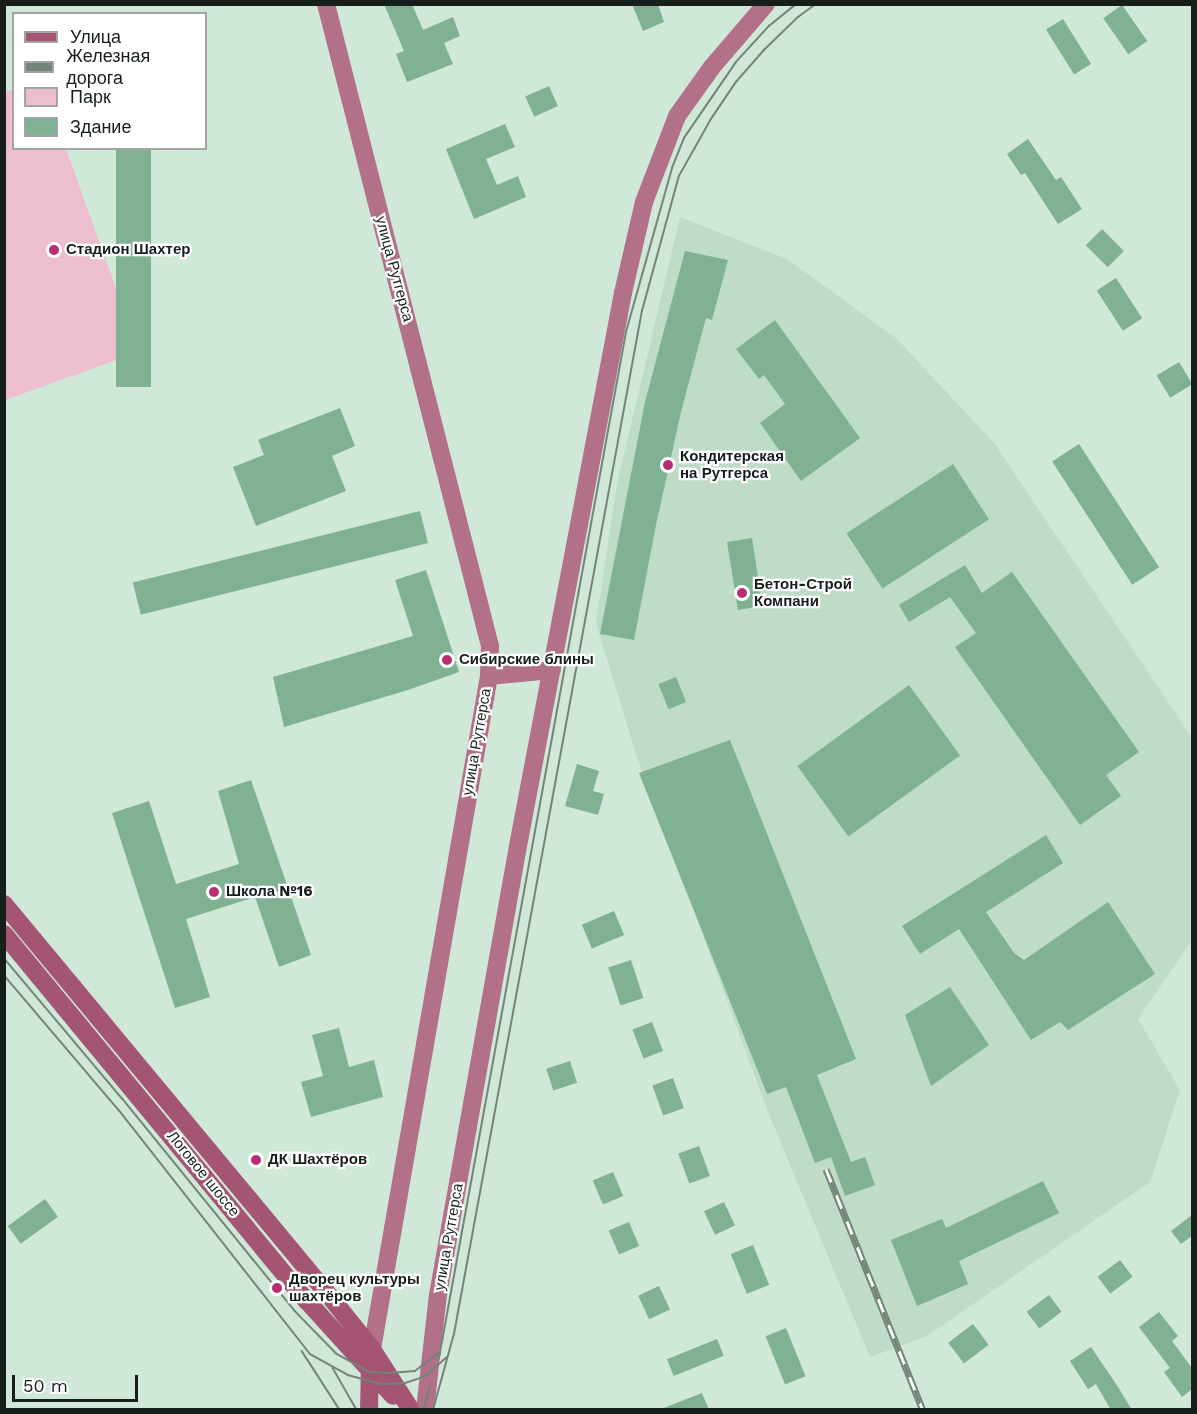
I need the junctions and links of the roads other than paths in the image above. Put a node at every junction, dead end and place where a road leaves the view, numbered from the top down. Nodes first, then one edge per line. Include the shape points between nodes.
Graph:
1 (326, 4) edge
2 (766, 4) edge
3 (552, 670) junction
4 (489, 676) junction
5 (4, 904) edge
6 (4, 934) edge
7 (372, 1349) junction
8 (369, 1372) junction
9 (369, 1410) edge
10 (409, 1410) edge
11 (425, 1410) edge

1 - 4 main road, улица Рутгерса via 483,614 490,646
2 - 3 main road, улица Рутгерса via 711,67 677,116 644,202 623,293
3 - 4 main road
3 - 11 main road, улица Рутгерса via 438,1295
4 - 7 main road, улица Рутгерса
5 - 7 main road, Логовое шоссе
6 - 8 main road, Логовое шоссе
7 - 8 main road
7 - 10 main road, Логовое шоссе
8 - 9 main road
8 - 10 main road, Логовое шоссе

